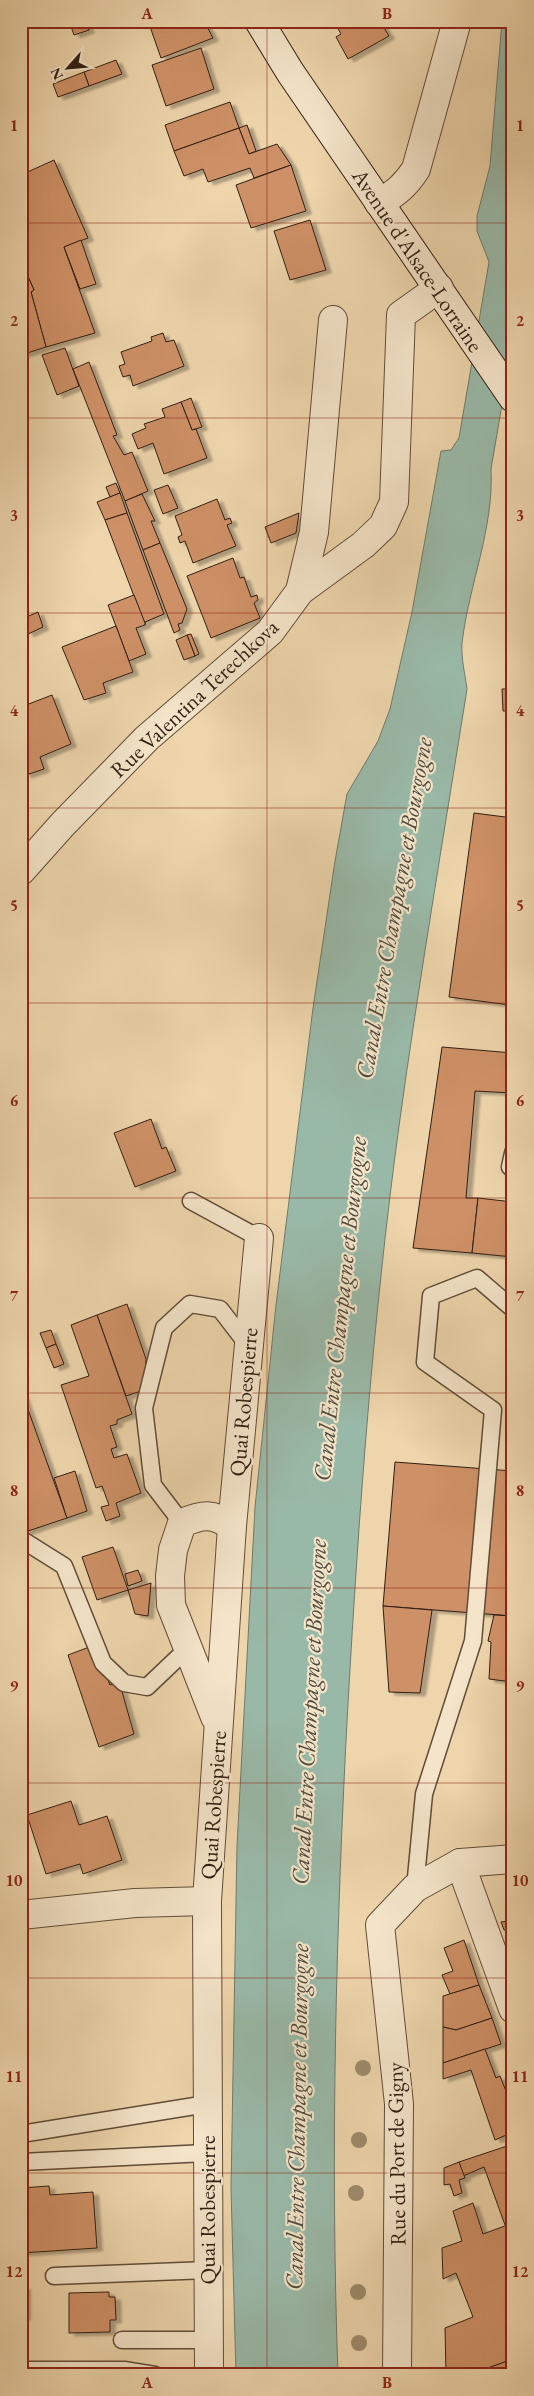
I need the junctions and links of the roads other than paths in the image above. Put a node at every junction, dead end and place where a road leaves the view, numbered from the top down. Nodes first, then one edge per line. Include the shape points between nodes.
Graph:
1 (259, 21) edge
2 (457, 21) edge
3 (379, 203) junction
4 (439, 288) junction
5 (333, 320) dead end
6 (512, 398) edge
7 (300, 591) junction
8 (21, 871) edge
9 (191, 1201) dead end
10 (258, 1238) joint
11 (513, 1309) edge
12 (247, 1344) junction
13 (182, 1522) junction
14 (232, 1526) junction
15 (21, 1540) edge
16 (188, 1648) junction
17 (218, 1725) junction
18 (513, 1858) edge
19 (460, 1862) junction
20 (415, 1888) junction
21 (207, 1901) junction
22 (21, 1915) edge
23 (513, 2009) edge
24 (208, 2104) junction
25 (21, 2134) edge
26 (206, 2153) junction
27 (21, 2162) edge
28 (208, 2270) junction
29 (54, 2276) dead end
30 (122, 2340) dead end
31 (208, 2340) junction
32 (21, 2370) edge
33 (155, 2375) edge
34 (208, 2375) edge
35 (397, 2375) edge

1 - 3 street, Avenue d'Alsace-Lorraine
2 - 3 street via 416,169 402,188
3 - 4 street, Avenue d'Alsace-Lorraine
4 - 6 street, Avenue d'Alsace-Lorraine
4 - 7 street via 401,315 394,502 383,526 363,545
5 - 7 street, Rue Valentina Terechkova via 314,532
7 - 8 street, Rue Valentina Terechkova via 270,632 147,738
9 - 10 lane
10 - 12 street, Quai Robespierre
11 - 20 lane via 477,1278 430,1296 425,1362 493,1410 473,1641 424,1794
12 - 13 lane via 220,1308 190,1304 164,1328 144,1408 153,1486
12 - 14 street, Quai Robespierre
13 - 14 street via 199,1516 219,1517
13 - 16 street via 173,1550 171,1605
14 - 17 street, Quai Robespierre
15 - 16 lane via 64,1566 103,1663 124,1683 147,1687
16 - 17 street
17 - 21 street, Quai Robespierre
18 - 19 street
19 - 20 street
19 - 23 street
20 - 35 street, Rue du Port de Gigny via 380,1924 399,2104
21 - 22 street via 135,1903
21 - 24 street, Quai Robespierre
24 - 25 lane
24 - 26 street, Quai Robespierre
26 - 27 lane
26 - 28 street, Quai Robespierre
28 - 29 lane
28 - 31 street, Quai Robespierre
30 - 31 lane
31 - 34 street, Quai Robespierre
32 - 33 lane via 124,2370

